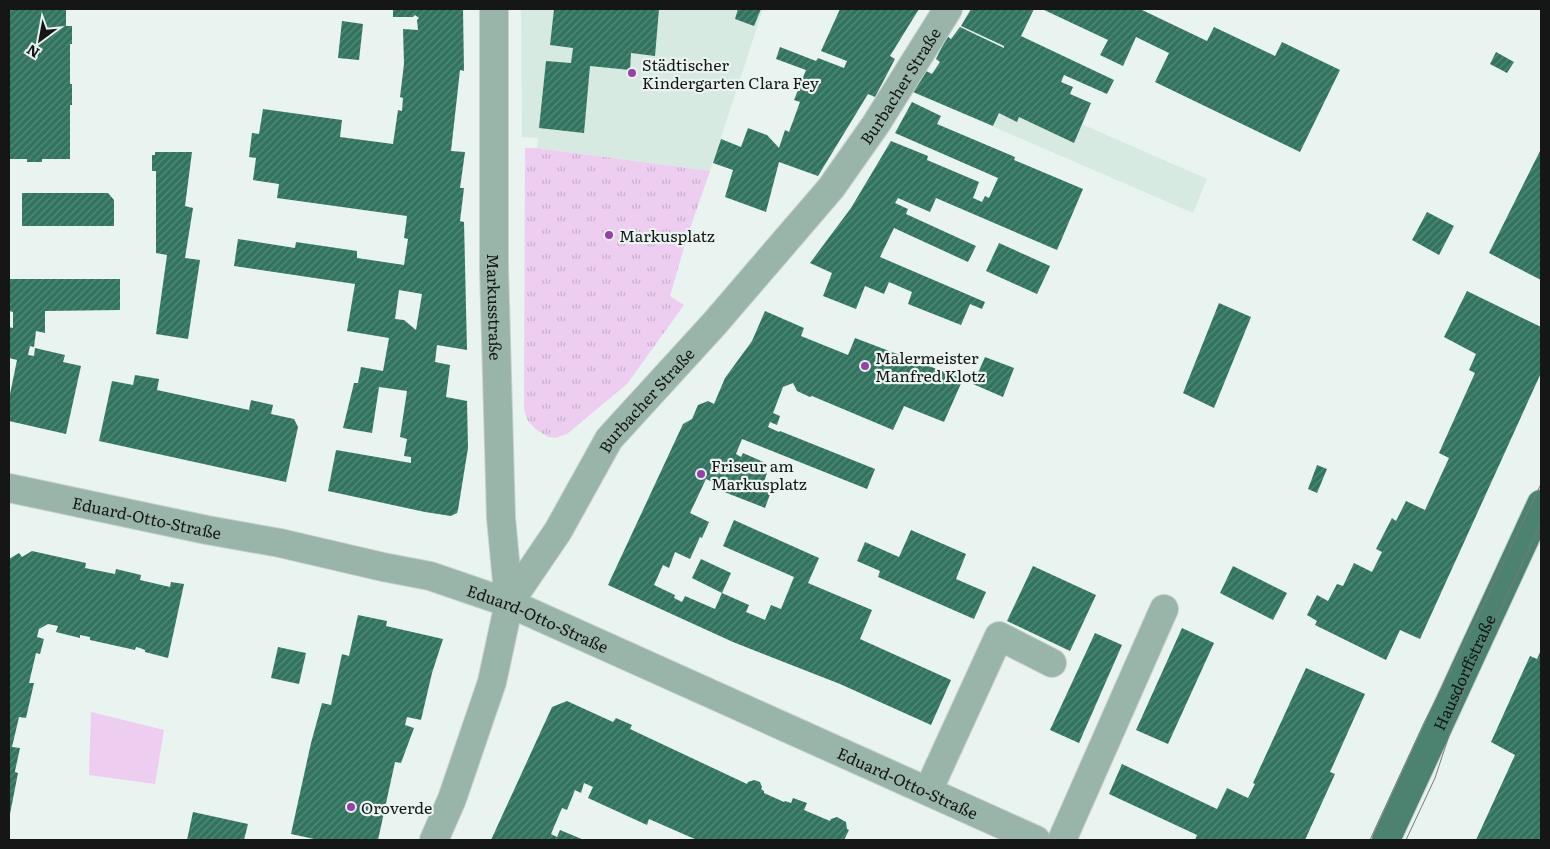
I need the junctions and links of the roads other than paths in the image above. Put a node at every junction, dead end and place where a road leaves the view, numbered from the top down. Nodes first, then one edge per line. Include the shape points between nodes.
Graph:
1 (494, 9) edge
2 (948, 9) edge
3 (9, 488) edge
4 (1541, 504) edge
5 (509, 603) junction
6 (1164, 610) dead end
7 (1052, 663) dead end
8 (928, 791) junction
9 (434, 840) edge
10 (1036, 840) edge
11 (1062, 840) edge
12 (1386, 840) edge

1 - 5 street, Markusstraße via 494,268 501,518
2 - 5 street, Burbacher Straße via 876,124 831,188 715,323 609,439 558,531
3 - 5 street, Eduard-Otto-Straße via 430,576
4 - 12 main road, Hausdorffstraße
5 - 8 street, Eduard-Otto-Straße
5 - 9 street, Burbacher Straße via 492,682
6 - 11 street
7 - 8 street via 999,636
8 - 10 street, Eduard-Otto-Straße

